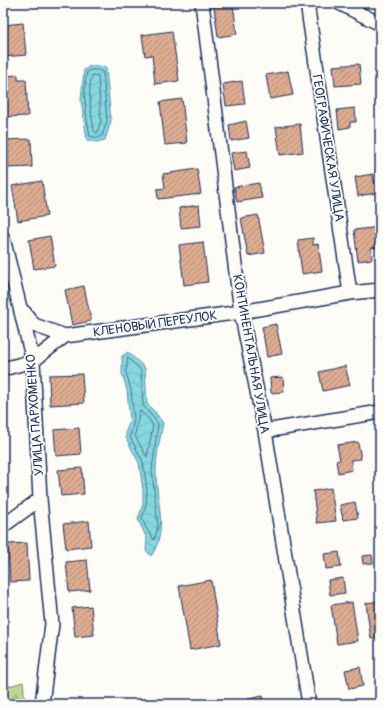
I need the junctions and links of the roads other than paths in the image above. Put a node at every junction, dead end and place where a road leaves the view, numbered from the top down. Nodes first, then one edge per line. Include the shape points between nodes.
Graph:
1 (202, 3) edge
2 (308, 3) edge
3 (339, 3) edge
4 (380, 24) edge
5 (3, 238) edge
6 (380, 290) edge
7 (350, 293) junction
8 (21, 308) junction
9 (241, 312) junction
10 (65, 336) junction
11 (33, 361) junction
12 (3, 369) edge
13 (380, 412) edge
14 (265, 431) junction
15 (40, 499) junction
16 (3, 526) edge
17 (42, 704) edge
18 (309, 704) edge

1 - 9 street, КОНТИНЕНТАЛЬНАЯ УЛИЦА
2 - 7 street, ГЕОГРАФИЧЕСКАЯ УЛИЦА
3 - 4 street
5 - 8 street, УЛИЦА ПАРХОМЕНКО
6 - 7 street, КЛЕНОВЫЙ ПЕРЕУЛОК
7 - 9 street, КЛЕНОВЫЙ ПЕРЕУЛОК
8 - 10 street via 34,325
8 - 11 street, УЛИЦА ПАРХОМЕНКО
9 - 10 street, КЛЕНОВЫЙ ПЕРЕУЛОК
9 - 14 street, КОНТИНЕНТАЛЬНАЯ УЛИЦА
10 - 11 street
11 - 12 street
11 - 15 street, УЛИЦА ПАРХОМЕНКО
13 - 14 street
14 - 18 street, КОНТИНЕНТАЛЬНАЯ УЛИЦА
15 - 16 street
15 - 17 street, УЛИЦА ПАРХОМЕНКО via 52,624

